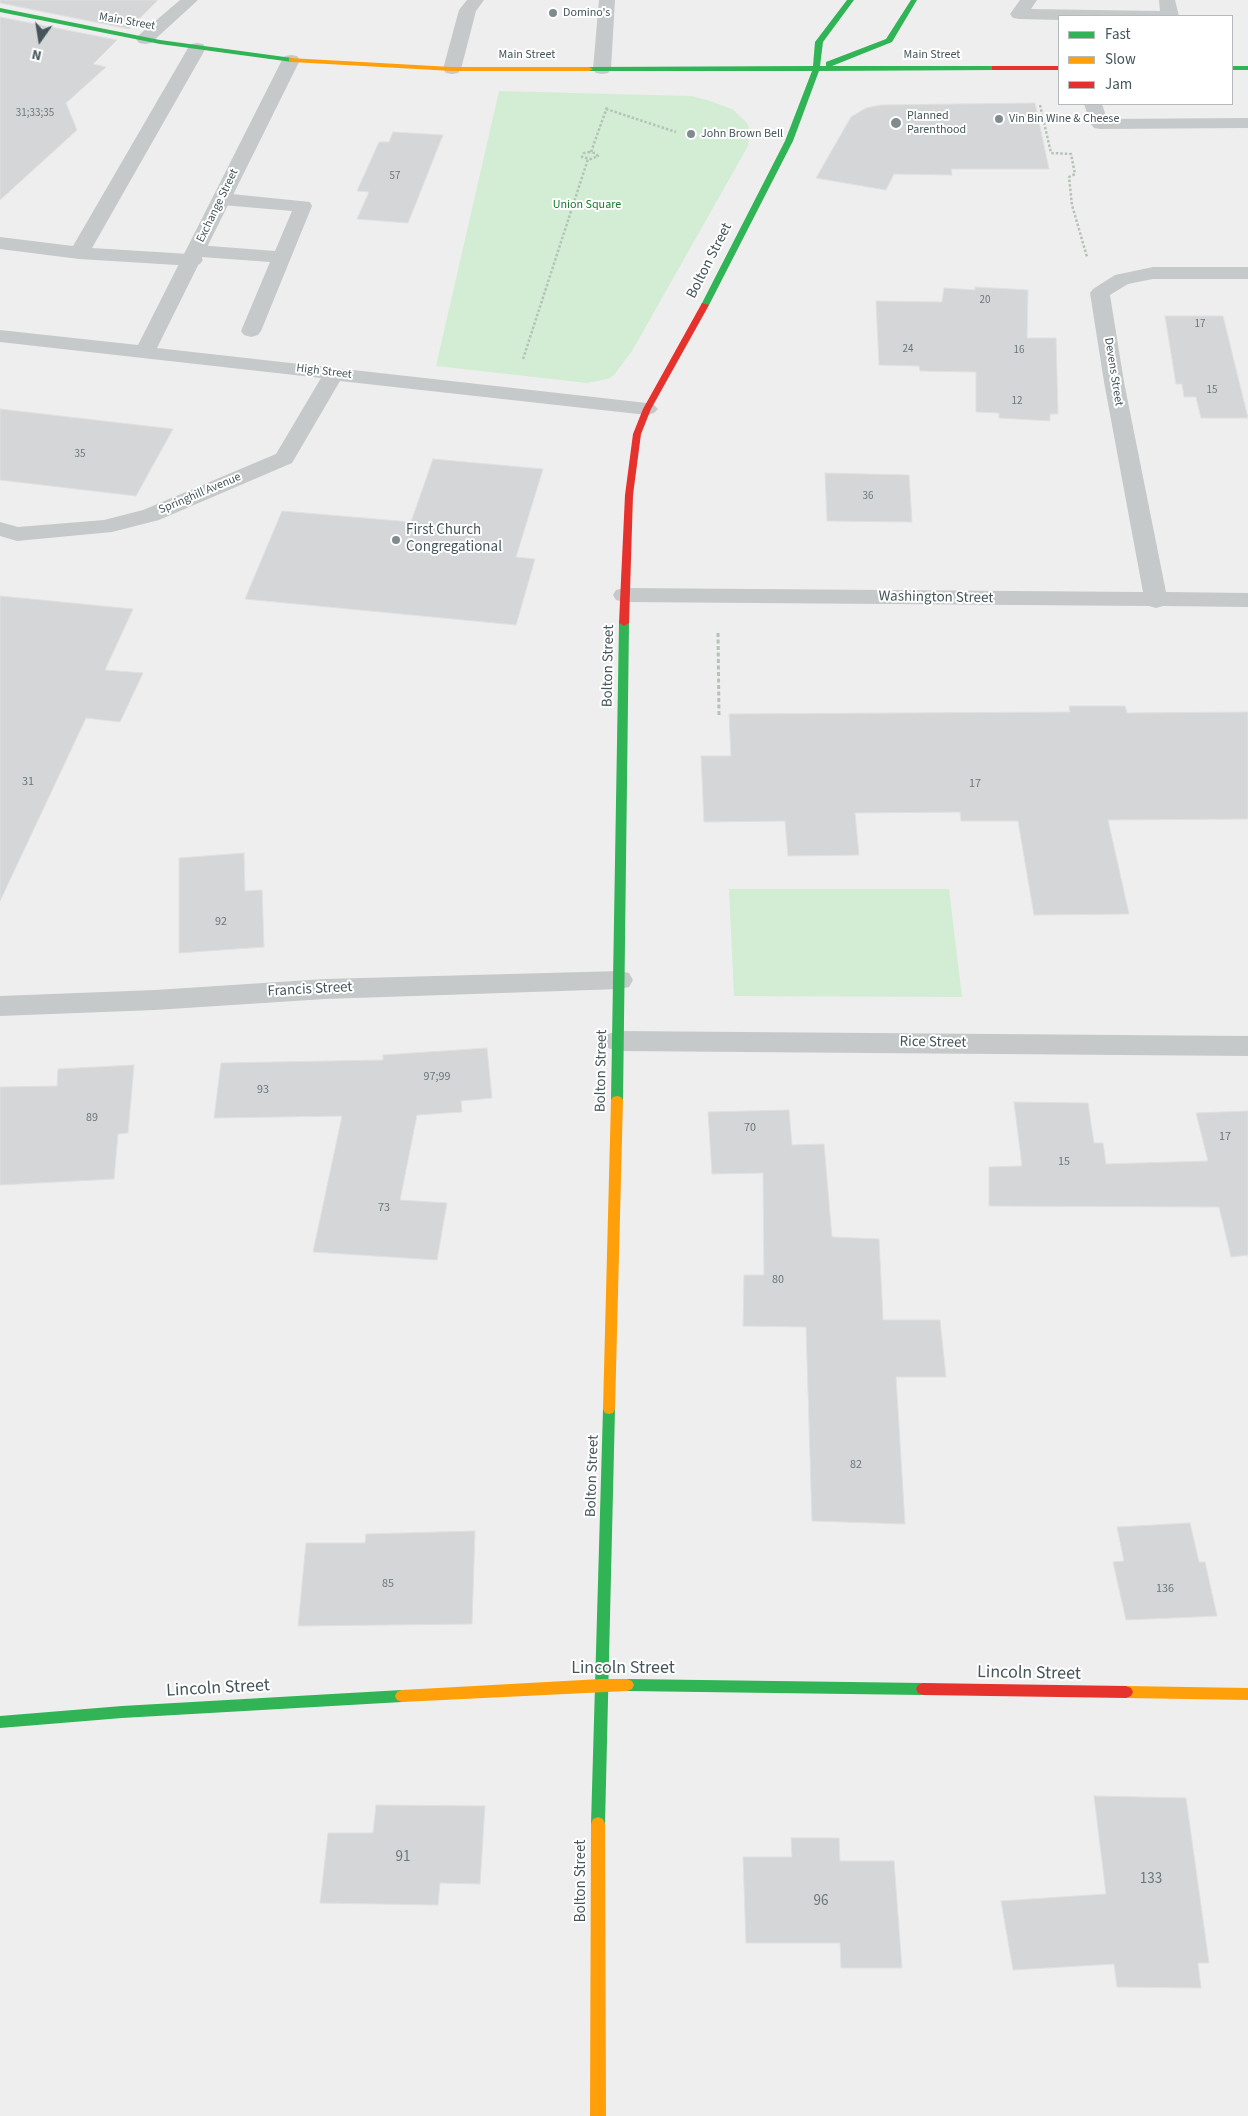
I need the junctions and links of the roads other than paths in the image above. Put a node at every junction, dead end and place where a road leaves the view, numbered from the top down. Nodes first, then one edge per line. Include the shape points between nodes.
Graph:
1 (190, 0) edge
2 (476, 0) edge
3 (607, 0) edge
4 (851, 0) edge
5 (914, 0) edge
6 (1028, 0) edge
7 (1167, 0) edge
8 (0, 10) edge
9 (1094, 15) edge
10 (1170, 15) edge
11 (145, 39) junction
12 (197, 48) junction
13 (291, 60) junction
14 (1058, 68) edge
15 (1233, 68) edge
16 (1248, 68) edge
17 (452, 69) junction
18 (602, 69) junction
19 (816, 69) junction
20 (1093, 105) edge
21 (1248, 124) edge
22 (222, 199) junction
23 (0, 242) edge
24 (78, 253) junction
25 (195, 255) junction
26 (282, 257) junction
27 (1248, 273) edge
28 (251, 332) dead end
29 (0, 336) edge
30 (144, 352) junction
31 (334, 374) junction
32 (647, 410) junction
33 (9, 532) edge
34 (0, 552) edge
35 (624, 595) junction
36 (1248, 600) edge
37 (1156, 601) junction
38 (620, 980) junction
39 (0, 1006) edge
40 (618, 1041) junction
41 (1248, 1046) edge
42 (601, 1685) junction
43 (1248, 1694) edge
44 (0, 1722) edge
45 (598, 2116) edge

1 - 11 street
2 - 17 street via 468,10
3 - 18 street
4 - 19 main road, Bolton Street via 819,42
5 - 19 main road via 889,40
6 - 9 street via 1019,14
7 - 10 street
8 - 11 main road, Main Street
11 - 12 main road, Main Street
12 - 13 main road, Main Street
12 - 24 street
13 - 17 main road, Main Street
13 - 22 street, Exchange Street
14 - 19 main road, Main Street
15 - 16 main road
17 - 18 main road, Main Street
18 - 19 main road, Main Street
19 - 32 main road, Bolton Street via 789,141 686,342
20 - 21 street via 1100,124
22 - 25 street, Exchange Street
22 - 26 street via 303,206
23 - 24 street
24 - 25 street
25 - 26 street
25 - 30 street, Exchange Street
26 - 28 street
27 - 37 street, Devens Street via 1153,274 1122,279 1100,293
29 - 30 street, High Street
30 - 31 street, High Street
31 - 32 street, High Street
31 - 33 street, Springhill Avenue via 284,458 151,515 104,527
32 - 35 main road, Bolton Street via 637,434 628,495
33 - 34 street, Springhill Avenue
35 - 37 street, Washington Street
35 - 38 main road, Bolton Street
36 - 37 street, Washington Street
38 - 39 street, Francis Street via 325,989
38 - 40 main road, Bolton Street
40 - 41 street, Rice Street
40 - 42 main road, Bolton Street
42 - 43 main road, Lincoln Street
42 - 44 main road, Lincoln Street
42 - 45 main road, Bolton Street via 597,1853

